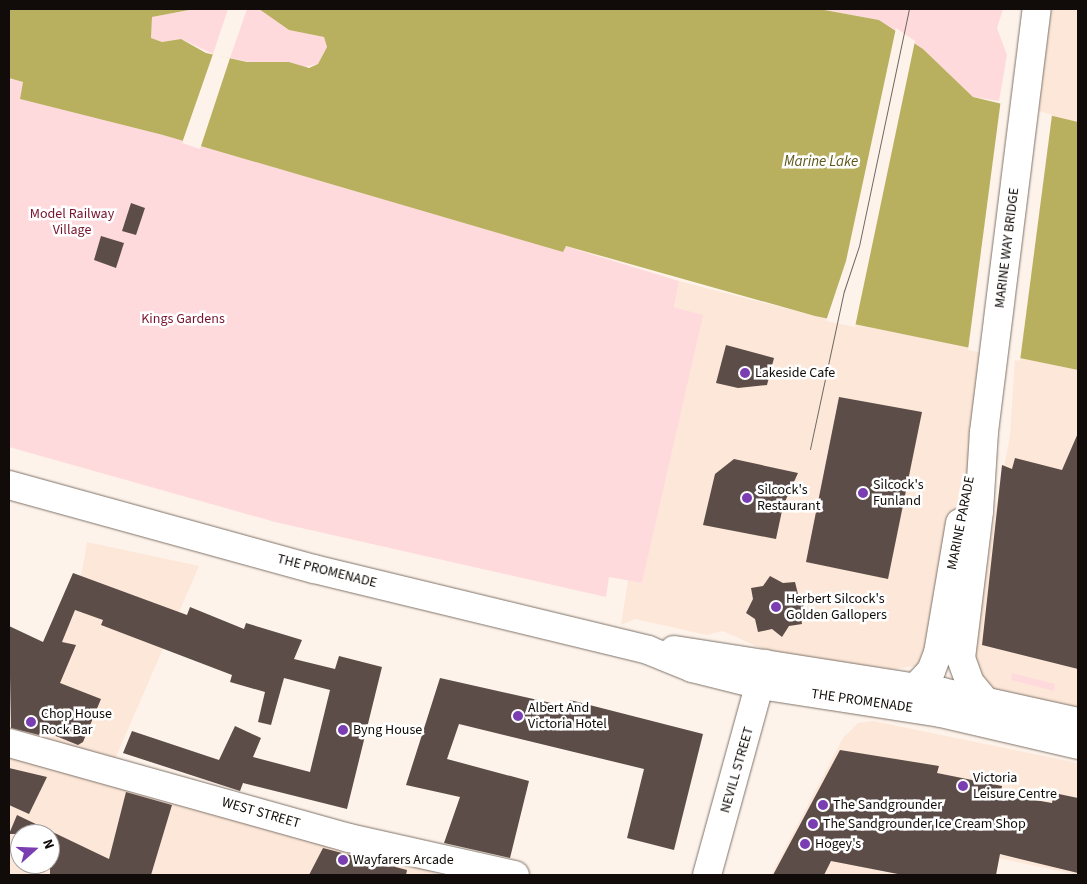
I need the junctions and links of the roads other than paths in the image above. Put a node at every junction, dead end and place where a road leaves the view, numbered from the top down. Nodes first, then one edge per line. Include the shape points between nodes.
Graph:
1 (1037, 9) edge
2 (984, 432) junction
3 (9, 485) edge
4 (979, 511) junction
5 (763, 674) junction
6 (930, 701) junction
7 (986, 702) junction
8 (1078, 722) edge
9 (9, 742) edge
10 (1078, 745) edge
11 (515, 875) edge
12 (707, 875) edge

1 - 2 street, MARINE WAY BRIDGE
2 - 4 street, MARINE PARADE
2 - 6 street, MARINE PARADE via 969,474 938,653 931,671
3 - 5 street, THE PROMENADE via 314,569 648,650 698,650
4 - 6 street, MARINE PARADE via 966,544
4 - 7 street, MARINE PARADE via 961,658 970,683
5 - 6 street, THE PROMENADE
5 - 12 street, NEVILL STREET
6 - 7 street, THE PROMENADE
6 - 10 street, THE PROMENADE
7 - 8 street, THE PROMENADE
9 - 11 street, WEST STREET via 349,838

